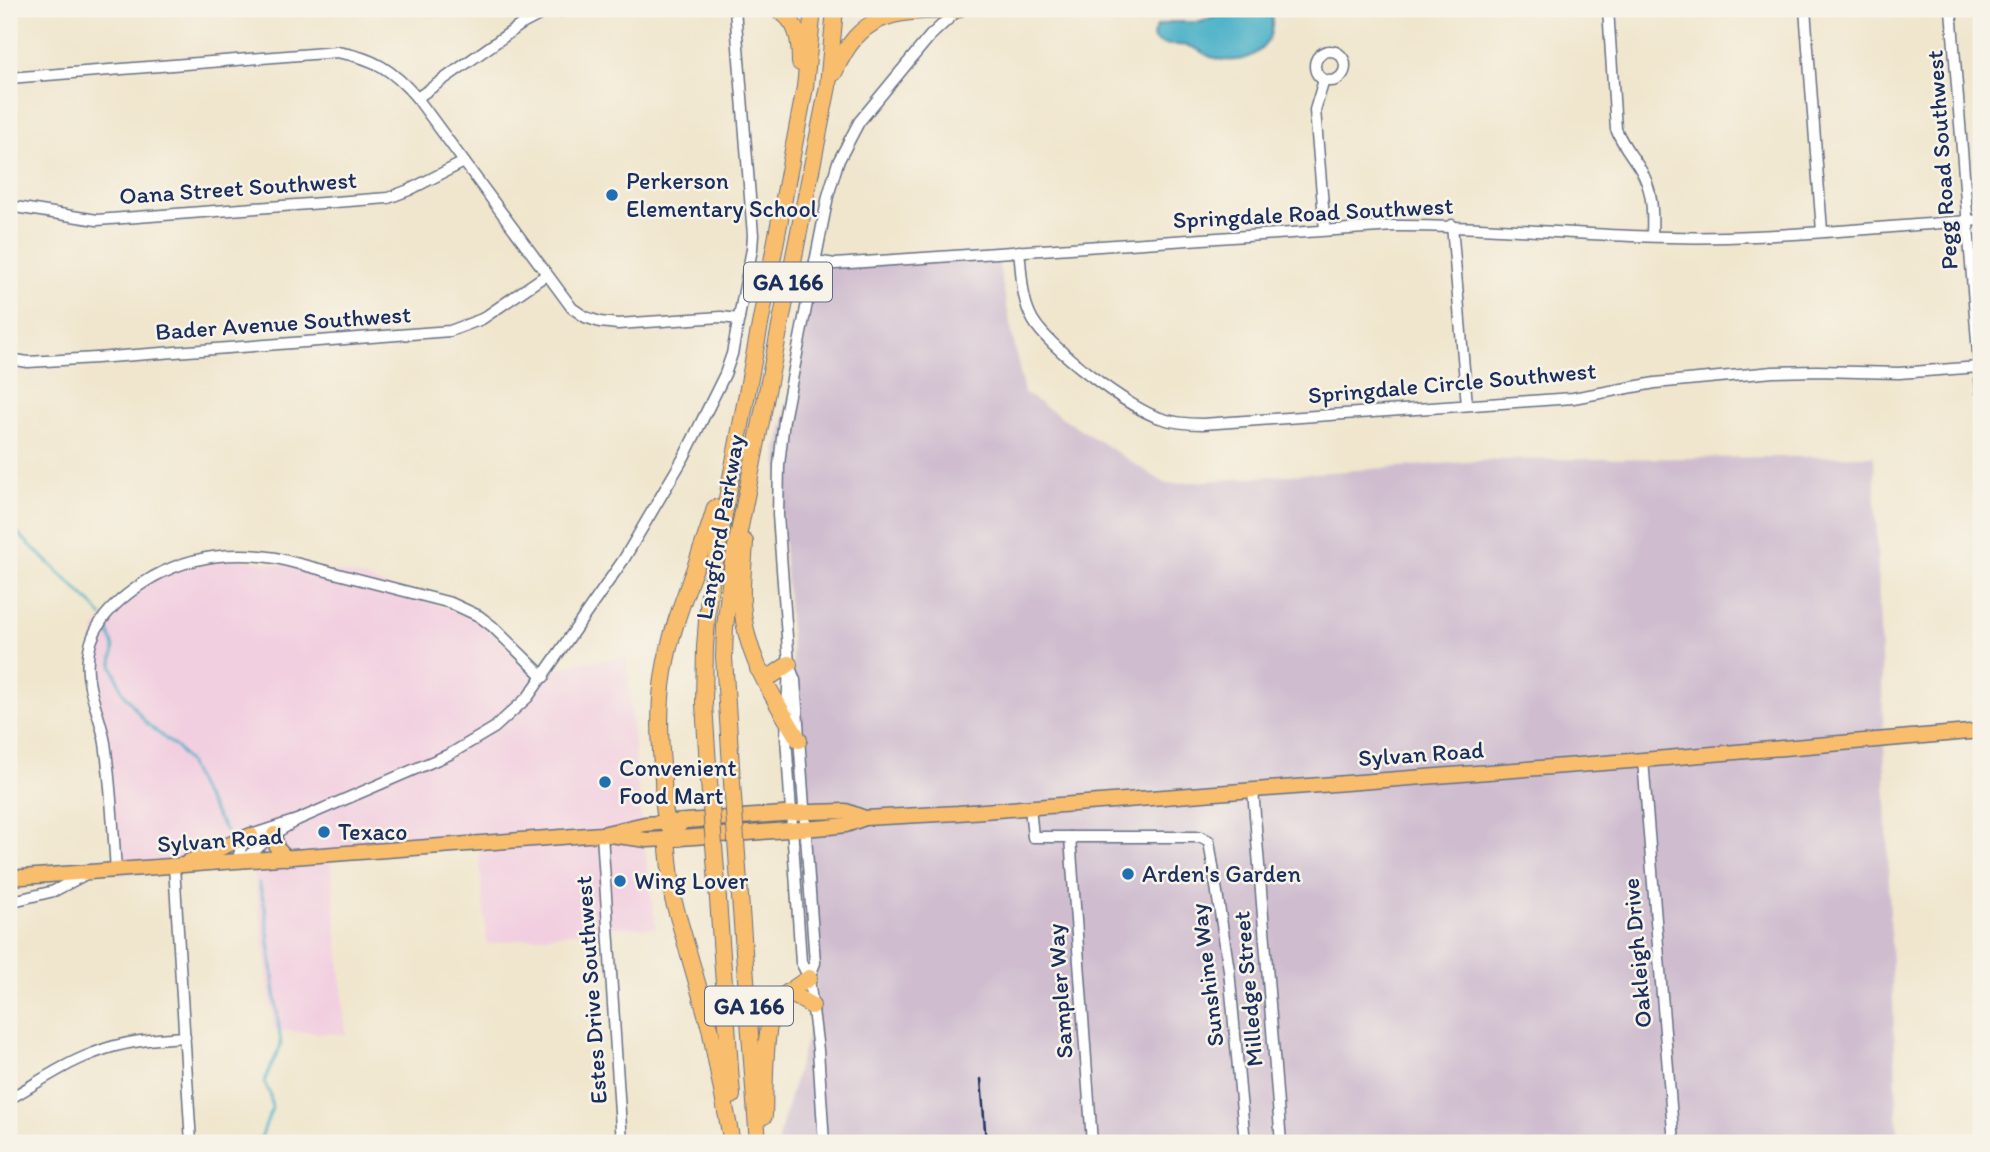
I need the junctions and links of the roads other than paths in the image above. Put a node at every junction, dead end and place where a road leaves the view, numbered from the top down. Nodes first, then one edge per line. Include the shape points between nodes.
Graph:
1 (578, 9) edge
2 (736, 9) edge
3 (776, 9) edge
4 (813, 9) edge
5 (835, 9) edge
6 (957, 9) edge
7 (1608, 9) edge
8 (1805, 9) edge
9 (1951, 9) edge
10 (9, 78) edge
11 (1324, 80) dead end
12 (828, 86) junction
13 (417, 98) junction
14 (800, 107) junction
15 (464, 162) junction
16 (9, 206) edge
17 (1981, 220) edge
18 (1968, 221) junction
19 (1452, 225) junction
20 (1325, 230) junction
21 (1822, 231) junction
22 (1652, 236) junction
23 (1020, 251) junction
24 (815, 261) junction
25 (546, 275) junction
26 (739, 319) junction
27 (9, 359) edge
28 (1979, 367) junction
29 (1981, 392) edge
30 (1467, 405) junction
31 (741, 418) junction
32 (750, 479) junction
33 (789, 664) junction
34 (758, 670) junction
35 (544, 677) junction
36 (786, 718) junction
37 (1981, 731) edge
38 (799, 740) junction
39 (1643, 760) junction
40 (1253, 790) junction
41 (1030, 807) junction
42 (798, 813) junction
43 (865, 818) junction
44 (297, 820) junction
45 (799, 830) junction
46 (673, 831) junction
47 (274, 834) junction
48 (602, 834) junction
49 (251, 835) junction
50 (1070, 837) junction
51 (286, 858) junction
52 (242, 861) junction
53 (176, 866) junction
54 (116, 870) junction
55 (89, 873) junction
56 (9, 878) edge
57 (9, 902) edge
58 (809, 978) junction
59 (785, 995) junction
60 (812, 1006) junction
61 (185, 1037) junction
62 (9, 1100) edge
63 (191, 1143) edge
64 (622, 1143) edge
65 (734, 1143) edge
66 (760, 1143) edge
67 (824, 1143) edge
68 (1093, 1143) edge
69 (1245, 1143) edge
70 (1281, 1143) edge
71 (1674, 1143) edge

1 - 13 street via 543,13 522,24
2 - 26 street via 753,235
3 - 14 highway via 798,33
4 - 14 highway, Langford Parkway / GA 166
5 - 12 highway, Langford Parkway / GA 166
6 - 12 highway via 906,12 876,21 848,44
6 - 24 street via 859,122 838,163
7 - 22 street via 1616,129 1649,187
8 - 21 street
9 - 18 street, Pegg Road Southwest
10 - 13 street via 337,52 382,65
11 - 20 street via 1315,110
12 - 32 highway, Langford Parkway / GA 166
13 - 15 street
14 - 31 highway, Langford Parkway / GA 166
15 - 16 street, Oana Street Southwest via 388,198 97,220
15 - 25 street
17 - 18 street, Springdale Road Southwest
18 - 21 street, Springdale Road Southwest
18 - 28 street, Pegg Road Southwest
19 - 20 street, Springdale Road Southwest
19 - 22 street, Springdale Road Southwest
19 - 30 street
20 - 23 street, Springdale Road Southwest
21 - 22 street, Springdale Road Southwest
23 - 24 street, Springdale Road Southwest via 835,264
23 - 30 street, Springdale Circle Southwest via 1025,302 1042,334 1128,402 1159,418 1203,425
24 - 33 street via 779,465 778,515
25 - 26 street via 572,308 600,323
25 - 27 street, Bader Avenue Southwest via 482,319 450,331 96,358
26 - 35 street via 725,374 684,457 624,559
28 - 29 street, Pegg Road Southwest
28 - 30 street, Springdale Circle Southwest via 1899,373 1773,372 1655,383 1573,398
31 - 46 highway via 664,668 659,726
31 - 65 highway, Langford Parkway / GA 166, bridge via 709,594 704,704
32 - 34 highway via 742,602
32 - 66 highway, Langford Parkway / GA 166, bridge via 732,567 725,627 725,689
33 - 34 highway via 773,675
33 - 36 street
33 - 38 street via 795,680
34 - 36 highway
35 - 44 street via 512,713 471,743
35 - 54 street via 479,616 450,603 253,554 200,558 167,569 115,602 91,643 88,670 105,743
36 - 38 highway
36 - 42 street
37 - 39 main road, Sylvan Road
38 - 42 street
39 - 40 main road, Sylvan Road
39 - 71 street, Oakleigh Drive
40 - 41 main road, Sylvan Road
40 - 70 street, Milledge Street
41 - 43 main road, Sylvan Road
41 - 50 street, Sunshine Way via 1033,837
42 - 43 main road, Sylvan Road via 846,811
42 - 45 street
42 - 46 main road, Sylvan Road
43 - 45 main road, Sylvan Road
44 - 47 street
44 - 49 street
45 - 46 main road, Sylvan Road
45 - 58 street via 814,963
46 - 48 main road, Sylvan Road via 647,840
46 - 65 highway via 673,899 710,1028
47 - 51 main road via 277,848
47 - 52 street
48 - 51 main road, Sylvan Road
48 - 64 street, Estes Drive Southwest
49 - 52 street via 241,847
49 - 53 main road
50 - 68 street, Sampler Way
50 - 69 street, Sunshine Way via 1201,837 1209,841 1229,970
51 - 52 main road, Sylvan Road
52 - 53 main road, Sylvan Road
53 - 54 main road, Sylvan Road
53 - 61 street
54 - 55 main road, Sylvan Road
55 - 56 main road, Sylvan Road
55 - 57 street via 54,891
58 - 59 highway
58 - 60 street
59 - 60 highway
59 - 66 highway via 773,1009 768,1031
60 - 67 street
61 - 62 street via 137,1041 95,1052
61 - 63 street

